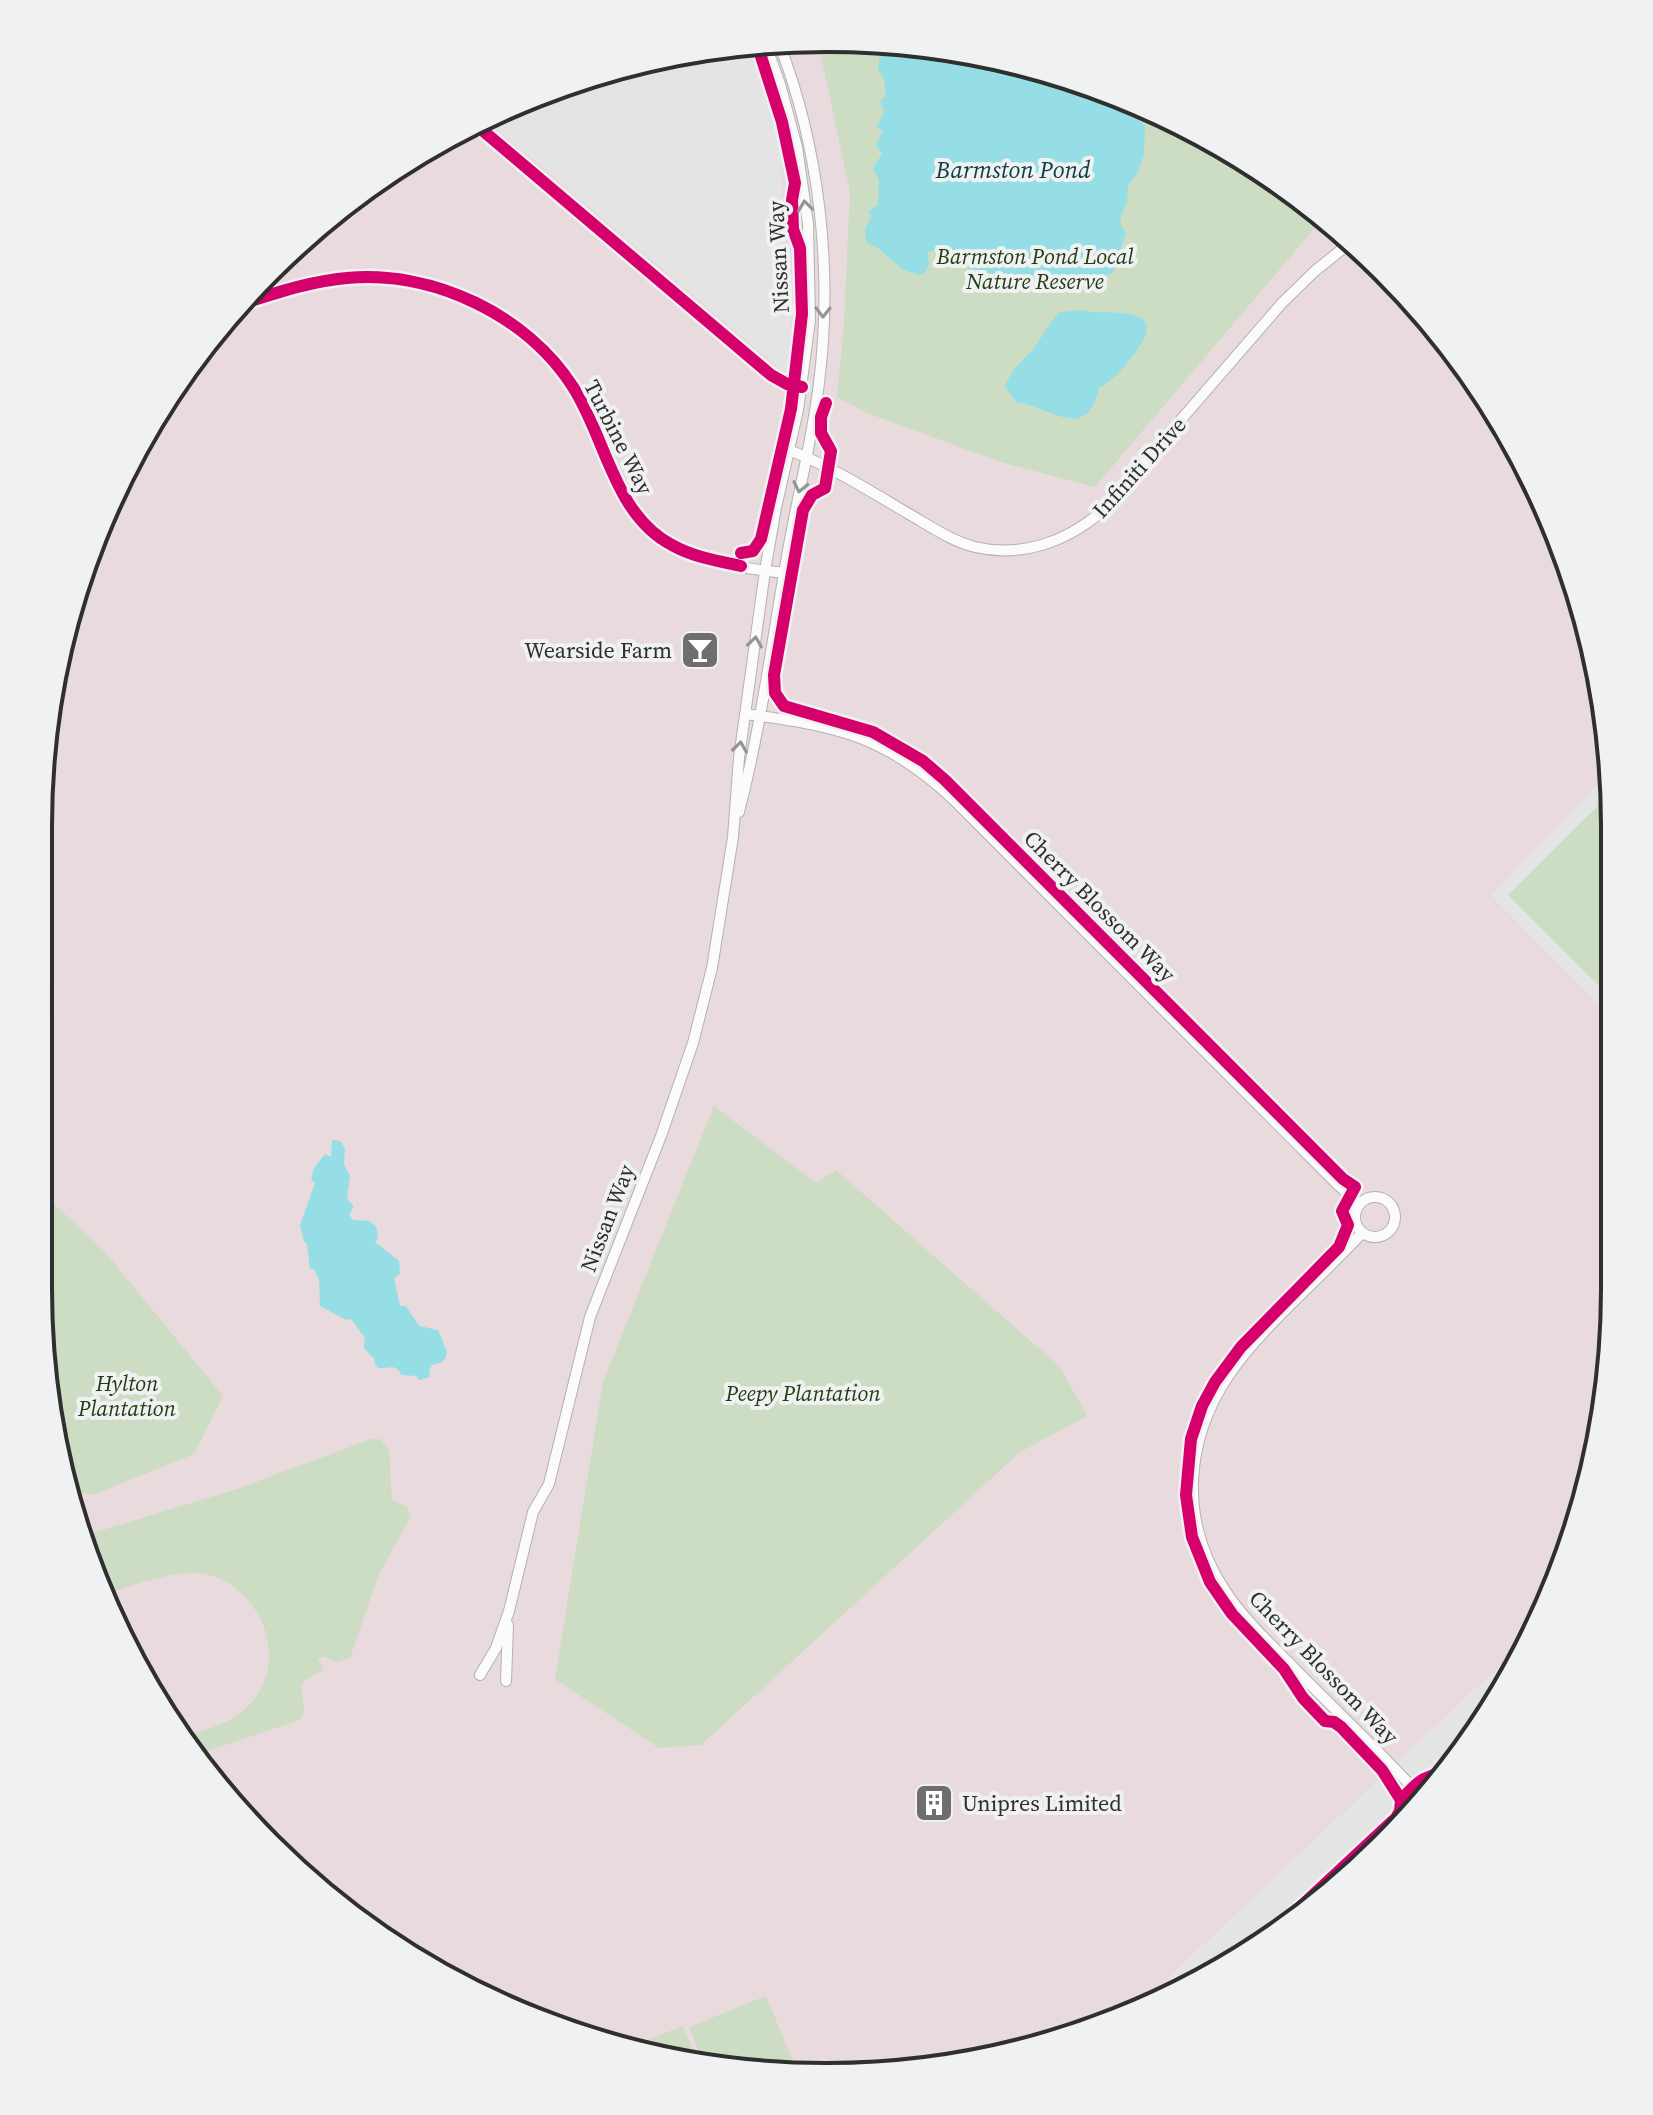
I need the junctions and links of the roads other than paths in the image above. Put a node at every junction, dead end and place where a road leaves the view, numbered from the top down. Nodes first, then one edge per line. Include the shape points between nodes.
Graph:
1 (782, 54) edge
2 (769, 55) edge
3 (1342, 249) edge
4 (261, 298) edge
5 (789, 450) junction
6 (807, 457) junction
7 (765, 571) junction
8 (784, 573) junction
9 (745, 714) junction
10 (761, 716) junction
11 (733, 837) junction
12 (1360, 1204) junction
13 (1362, 1233) junction
14 (509, 1611) junction
15 (480, 1675) dead end
16 (506, 1681) dead end
17 (1415, 1791) edge

1 -> 6 street, Nissan Way via 807,132 822,242 820,379
5 -> 2 street, Nissan Way via 810,320 808,224 797,147
3 - 6 street, Infiniti Drive via 1282,303 1101,512 1055,542 1006,550 963,543
4 - 7 street, Turbine Way via 350,277 379,277 418,283 475,302 530,338 561,370 596,428 630,506 655,534 693,555
5 - 6 street, Infiniti Drive
5 - 7 street, Nissan Way
6 -> 8 street, Nissan Way
7 - 8 street, Turbine Way
9 -> 7 street, Nissan Way
8 - 10 street, Nissan Way
9 - 10 street, Cherry Blossom Way
11 -> 9 street, Nissan Way
10 - 11 street, Nissan Way
10 - 12 street, Cherry Blossom Way via 864,738 934,780
11 - 14 street, Nissan Way via 712,968 693,1043 590,1317 549,1484 533,1512
12 - 13 street via 1355,1222
12 - 13 street, Cherry Blossom Way via 1371,1197 1384,1199 1395,1214 1385,1235 1373,1238
13 - 17 street, Cherry Blossom Way via 1250,1349 1215,1396 1194,1454 1194,1506 1208,1562 1240,1611
14 - 15 street
14 - 16 street

